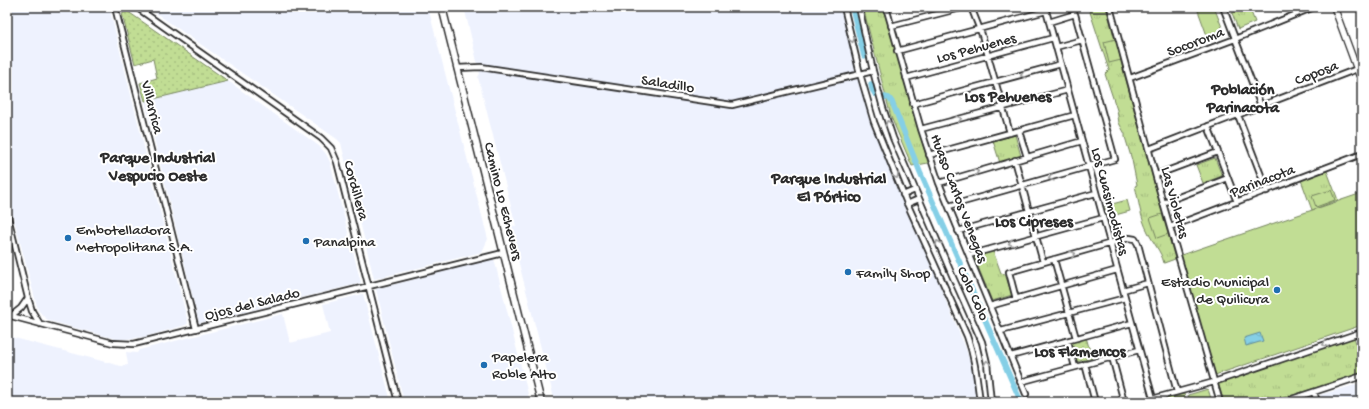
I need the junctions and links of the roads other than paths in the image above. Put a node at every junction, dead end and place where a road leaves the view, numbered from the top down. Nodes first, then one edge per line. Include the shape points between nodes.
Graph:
1 (116, 7) edge
2 (136, 7) edge
3 (442, 7) edge
4 (844, 7) edge
5 (859, 7) edge
6 (886, 7) edge
7 (965, 7) edge
8 (971, 7) edge
9 (1110, 7) edge
10 (1223, 7) edge
11 (1314, 7) edge
12 (1334, 7) edge
13 (1046, 9) edge
14 (1050, 22) junction
15 (891, 26) junction
16 (980, 29) junction
17 (1054, 38) junction
18 (1235, 39) junction
19 (1082, 40) junction
20 (1056, 47) junction
21 (898, 51) junction
22 (989, 56) junction
23 (1061, 64) junction
24 (457, 68) junction
25 (1357, 69) junction
26 (873, 71) junction
27 (860, 74) junction
28 (906, 78) junction
29 (1130, 78) junction
30 (996, 82) junction
31 (1362, 83) edge
32 (1068, 90) junction
33 (913, 104) junction
34 (1261, 106) junction
35 (1003, 108) junction
36 (1075, 115) junction
37 (1238, 115) junction
38 (1208, 126) junction
39 (921, 129) junction
40 (1019, 131) junction
41 (1010, 133) junction
42 (1082, 141) junction
43 (1149, 148) junction
44 (1218, 152) junction
45 (1362, 154) edge
46 (929, 155) junction
47 (1027, 157) junction
48 (1016, 160) junction
49 (1089, 167) junction
50 (1156, 175) junction
51 (1228, 178) junction
52 (939, 183) junction
53 (1022, 186) junction
54 (915, 190) junction
55 (1267, 191) junction
56 (1096, 193) junction
57 (903, 195) junction
58 (919, 199) junction
59 (1163, 202) junction
60 (1237, 202) junction
61 (907, 204) junction
62 (949, 206) junction
63 (1030, 211) junction
64 (7, 213) edge
65 (1103, 218) junction
66 (1170, 228) junction
67 (958, 231) junction
68 (1036, 236) junction
69 (1110, 243) junction
70 (503, 253) junction
71 (969, 255) junction
72 (1054, 259) junction
73 (1044, 262) junction
74 (1117, 270) junction
75 (1148, 283) junction
76 (369, 286) junction
77 (1062, 286) junction
78 (1123, 290) junction
79 (28, 298) junction
80 (1125, 298) junction
81 (1016, 299) junction
82 (990, 306) junction
83 (1069, 313) junction
84 (9, 315) edge
85 (1132, 323) junction
86 (40, 324) junction
87 (196, 329) junction
88 (1000, 331) junction
89 (1362, 332) edge
90 (1076, 338) junction
91 (1068, 340) junction
92 (1139, 350) junction
93 (1011, 356) junction
94 (1112, 357) junction
95 (1085, 364) junction
96 (1075, 367) junction
97 (1362, 376) edge
98 (1020, 382) junction
99 (1214, 382) junction
100 (1177, 392) junction
101 (1314, 392) junction
102 (1026, 394) dead end
103 (1153, 400) edge
104 (398, 402) edge
105 (541, 402) edge
106 (980, 402) edge
107 (992, 402) edge
108 (1095, 402) edge
109 (1124, 402) edge
110 (1141, 402) edge
111 (1220, 402) edge
112 (1283, 402) edge
113 (1316, 402) edge

1 - 87 street, Villarrica
2 - 76 street, Cordillera via 328,144 338,162
3 - 24 main road, Camino Lo Echevers
4 -> 27 street, Colo Colo
5 - 26 street, Colo Colo
6 - 15 street, Huaso Carlos Venegas
7 - 15 street
8 - 16 street
9 - 29 street, Las Violetas
10 - 18 street
11 - 18 street, Socoroma
12 - 25 street
13 - 14 street, Los Cuasimodistas
13 - 16 street
14 - 17 street, Los Cuasimodistas
14 - 19 street via 1075,14
15 - 21 street, Huaso Carlos Venegas
16 - 21 street
16 - 22 street
17 - 20 street, Los Cuasimodistas
17 - 22 street, Los Pehuenes
18 - 29 street, Socoroma
18 - 34 street
19 - 20 street
19 - 49 street via 1114,159
20 - 23 street, Los Cuasimodistas
21 - 28 street, Huaso Carlos Venegas
22 - 28 street, Los Pehuenes
22 - 30 street
23 -> 30 street
23 - 32 street, Los Cuasimodistas
24 - 27 street, Saladillo via 485,68 732,105
24 - 70 main road, Camino Lo Echevers
25 - 31 street
25 - 34 street, Coposa
26 - 27 street, Saladillo
54 -> 26 street, Colo Colo via 893,138
27 -> 57 street, Colo Colo via 871,113
28 - 33 street, Huaso Carlos Venegas
29 - 43 street, Las Violetas
30 - 33 street
30 - 35 street
32 - 35 street
32 - 36 street, Los Cuasimodistas
33 - 39 street, Huaso Carlos Venegas
34 - 37 street, Coposa
39 -> 35 street
35 - 41 street
36 - 40 street
36 - 42 street, Los Cuasimodistas
37 - 38 street, Coposa
37 - 55 street
38 - 43 street, Coposa
38 - 44 street
39 - 46 street, Huaso Carlos Venegas
40 - 41 street
40 - 47 street
41 - 46 street
42 - 47 street
42 - 49 street, Los Cuasimodistas
43 - 50 street, Las Violetas
44 - 50 street
44 - 51 street
45 - 55 street, Parinacota
46 - 52 street, Huaso Carlos Venegas
47 - 48 street
52 -> 48 street
48 - 53 street
49 -> 53 street
49 - 56 street, Los Cuasimodistas
50 - 59 street, Las Violetas
51 - 59 street
51 - 60 street
52 - 62 street, Huaso Carlos Venegas
53 - 62 street
53 - 63 street
54 - 57 street
54 - 58 street, Colo Colo
55 - 60 street, Parinacota
56 - 63 street
56 - 65 street, Los Cuasimodistas
57 - 61 street, Colo Colo
58 - 61 street
107 -> 58 street, Colo Colo via 988,363 982,342
59 - 66 street, Las Violetas
60 - 66 street, Parinacota
61 - 106 street, Colo Colo via 967,336 975,360
62 - 67 street, Huaso Carlos Venegas
63 - 67 street
63 - 68 street
64 - 79 street
65 - 68 street
65 - 69 street, Los Cuasimodistas
66 - 99 street, Las Violetas
67 - 71 street, Huaso Carlos Venegas
68 -> 71 street
68 - 73 street
72 -> 69 street
69 - 74 street, Los Cuasimodistas
69 - 75 street via 1135,239
70 - 76 street, Ojos del Salado
70 - 105 main road, Camino Lo Echevers
71 - 82 street, Huaso Carlos Venegas
72 - 73 street
72 - 77 street
73 - 81 street via 1009,272
74 - 77 street
74 - 78 street, Los Cuasimodistas
75 - 78 street
75 - 100 street
76 - 87 street, Ojos del Salado
76 - 104 street, Cordillera
77 - 81 street
77 - 83 street
78 - 80 street, Los Cuasimodistas
79 - 84 street via 21,308
79 - 86 street
80 - 83 street
80 - 85 street, Los Cuasimodistas
81 - 82 street
82 - 88 street, Huaso Carlos Venegas
83 - 88 street
83 - 90 street
84 - 86 street, Ojos del Salado
85 - 90 street
85 - 92 street, Los Cuasimodistas
86 - 87 street, Ojos del Salado via 124,345 139,344
88 - 93 street, Huaso Carlos Venegas
89 -> 99 street
90 - 91 street
91 - 93 street
91 - 96 street
92 - 94 street
92 - 103 street, Los Cuasimodistas
93 - 98 street, Huaso Carlos Venegas
94 - 95 street
94 - 109 street
95 - 96 street
95 - 108 street
96 - 98 street
97 - 101 street
98 - 102 street, Huaso Carlos Venegas
99 - 100 street
99 - 111 street, Las Violetas
100 - 103 street
101 - 112 street
101 - 113 street
103 - 110 street

